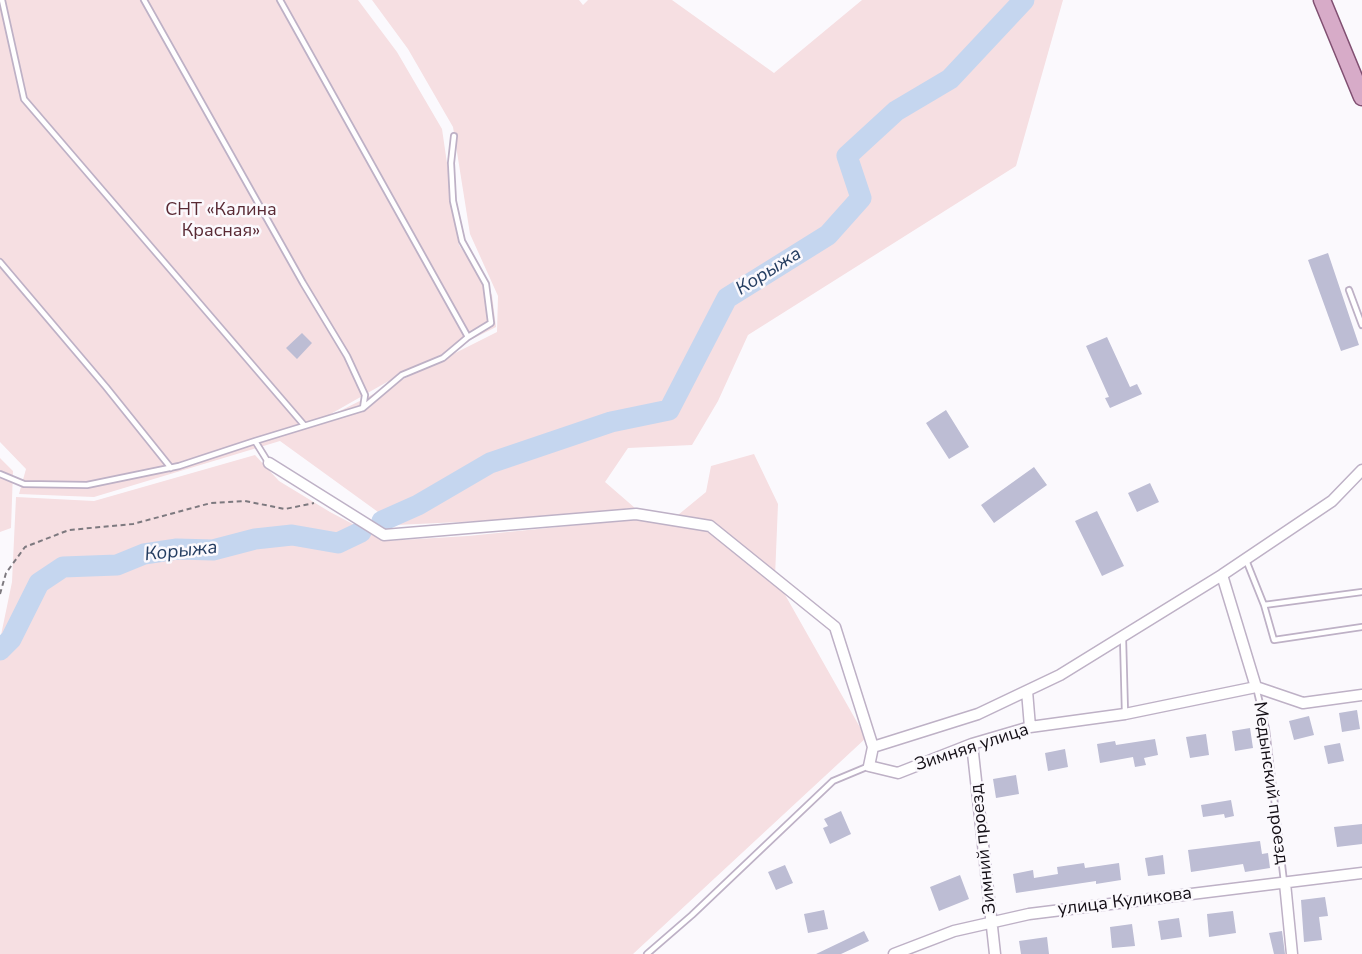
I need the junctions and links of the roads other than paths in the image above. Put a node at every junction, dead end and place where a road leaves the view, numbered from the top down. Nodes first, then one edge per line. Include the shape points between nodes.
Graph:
1 (2, 0) edge
2 (144, 0) edge
3 (280, 0) edge
4 (1322, 0) edge
5 (1362, 97) edge
6 (454, 136) dead end
7 (0, 262) edge
8 (1349, 290) dead end
9 (1362, 325) edge
10 (468, 337) junction
11 (363, 408) junction
12 (304, 425) junction
13 (255, 441) junction
14 (269, 463) joint
15 (171, 468) junction
16 (1362, 470) edge
17 (0, 474) edge
18 (1246, 559) junction
19 (1222, 575) junction
20 (1362, 592) edge
21 (1264, 605) junction
22 (1362, 627) edge
23 (1123, 637) junction
24 (1256, 687) junction
25 (1027, 691) junction
26 (1362, 695) edge
27 (1125, 714) junction
28 (1030, 727) junction
29 (972, 744) junction
30 (873, 747) junction
31 (869, 766) junction
32 (1362, 873) edge
33 (1285, 883) junction
34 (991, 922) junction
35 (647, 954) edge
36 (894, 954) edge
37 (995, 954) edge
38 (1292, 954) edge

1 - 12 lane via 24,99
2 - 11 lane via 347,356 365,396
3 - 10 lane
4 - 5 main road
6 - 10 lane via 453,201 462,241 486,284 491,323
7 - 15 lane
8 - 9 lane
10 - 11 lane via 443,358 402,375
11 - 12 lane
12 - 13 lane
13 - 14 lane
13 - 15 lane
14 - 30 street via 384,535 636,514 710,526 835,627
15 - 17 lane via 87,485 24,485
16 - 18 street via 1332,501
18 - 19 street
18 - 21 lane
19 - 23 street
19 - 24 street, Медынский проезд
20 - 21 lane
21 - 22 lane via 1274,640
23 - 25 street
23 - 27 lane
24 - 26 street via 1303,703
24 - 27 street, Зимняя улица
24 - 33 lane, Медынский проезд via 1266,729
25 - 28 street
25 - 30 street via 978,714
27 - 28 street, Зимняя улица
28 - 29 street, Зимняя улица
29 - 31 street, Зимняя улица via 898,773
29 - 34 street, Зимний проезд
30 - 31 street
31 - 35 lane via 833,781
32 - 33 street, улица Куликова
33 - 34 street, улица Куликова
33 - 38 street, Медынский проезд
34 - 36 street, улица Куликова
34 - 37 street, Зимний проезд

